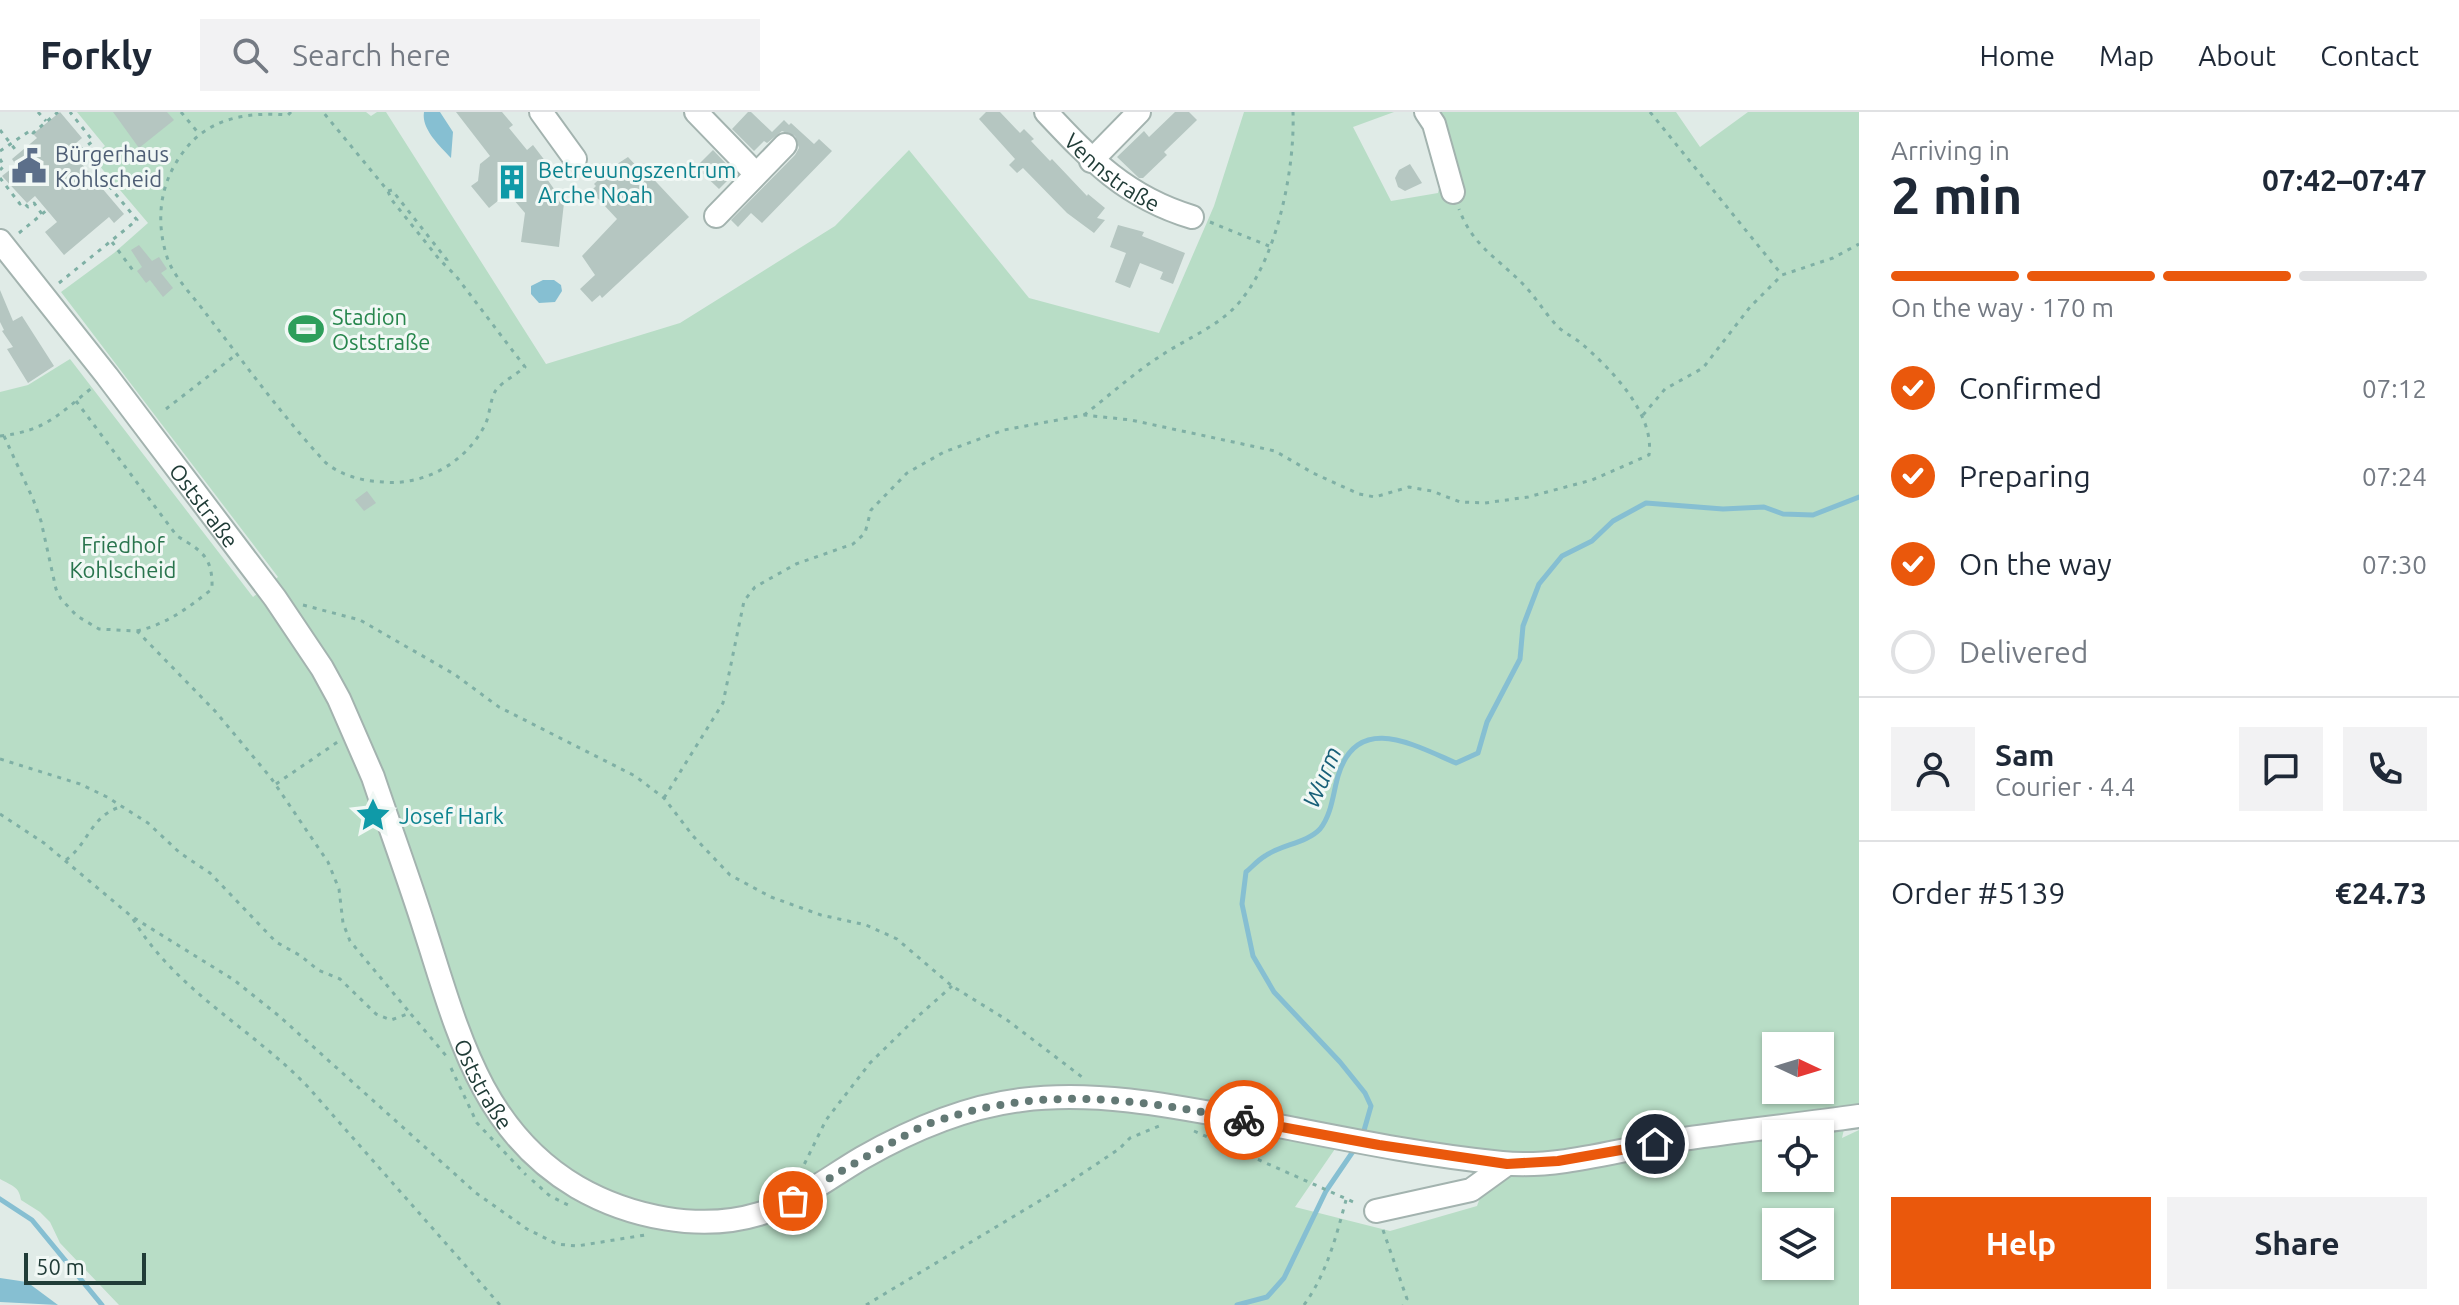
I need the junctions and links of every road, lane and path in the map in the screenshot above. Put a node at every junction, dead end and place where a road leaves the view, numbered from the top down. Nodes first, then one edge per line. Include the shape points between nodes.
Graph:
1 (38, 112) edge
2 (58, 112) edge
3 (70, 112) edge
4 (181, 112) edge
5 (291, 112) edge
6 (323, 112) edge
7 (541, 112) edge
8 (696, 112) edge
9 (1046, 112) edge
10 (1139, 112) edge
11 (1293, 112) edge
12 (1426, 112) edge
13 (1650, 112) edge
14 (46, 121) junction
15 (0, 130) edge
16 (200, 135) junction
17 (11, 144) junction
18 (785, 145) dead end
19 (0, 151) edge
20 (18, 153) dead end
21 (0, 159) edge
22 (575, 159) dead end
23 (1091, 161) junction
24 (0, 170) edge
25 (756, 174) junction
26 (0, 178) edge
27 (1453, 192) joint
28 (47, 210) dead end
29 (42, 214) junction
30 (716, 216) dead end
31 (1192, 217) dead end
32 (1220, 224) dead end
33 (6, 240) edge
34 (112, 242) junction
35 (1859, 244) edge
36 (1269, 246) junction
37 (135, 273) dead end
38 (1782, 275) junction
39 (53, 288) dead end
40 (237, 354) junction
41 (97, 384) dead end
42 (76, 401) junction
43 (166, 409) dead end
44 (1084, 415) junction
45 (1643, 415) junction
46 (2, 436) edge
47 (275, 598) junction
48 (137, 631) junction
49 (333, 745) dead end
50 (0, 759) edge
51 (275, 784) junction
52 (664, 798) junction
53 (120, 807) junction
54 (0, 814) edge
55 (66, 860) junction
56 (131, 916) junction
57 (952, 986) junction
58 (410, 1013) junction
59 (448, 1058) dead end
60 (1090, 1085) dead end
61 (1859, 1116) edge
62 (1170, 1120) dead end
63 (1184, 1126) dead end
64 (1507, 1164) junction
65 (1346, 1200) junction
66 (793, 1201) junction
67 (1376, 1211) junction
68 (652, 1233) dead end
69 (1407, 1299) junction
70 (500, 1305) edge
71 (866, 1305) edge
72 (1304, 1305) edge
73 (1403, 1305) edge
74 (1409, 1305) edge

1 - 14 path
2 - 14 path
3 - 34 path via 93,141 80,151 137,220
4 - 16 path
5 - 16 path via 239,116
6 - 40 path via 401,201 525,367 495,392 485,426 468,450 430,475 382,482 333,468
7 - 22 street
8 - 25 street
9 - 23 street, Vennstraße
10 - 23 street
11 - 36 path via 1285,202
12 - 27 street
13 - 38 path
14 - 17 path
15 - 17 path
16 - 40 path via 178,158 166,181 163,240 180,280
17 - 19 path
17 - 20 path
18 - 25 street
21 - 24 path
23 - 31 street, Vennstraße via 1139,196
25 - 30 street
26 - 29 path via 20,204 34,203
27 - 45 path via 1481,248 1620,383
28 - 29 path
29 - 33 path
32 - 36 path
33 - 47 street, Oststraße
34 - 37 path
34 - 39 path
35 - 38 path
36 - 44 path via 1242,300
38 - 45 path via 1703,368 1665,389
40 - 43 path
41 - 42 path
42 - 46 path via 40,427
42 - 48 path via 177,536 207,558 213,570 212,589 158,626
44 - 45 path via 1275,451 1359,494 1375,497 1409,487 1460,502 1485,503 1592,480 1649,455 1651,441
44 - 52 path via 1004,430 944,452 892,488 871,510 865,533 853,544 796,564 755,587 744,601 723,703
46 - 48 path via 41,521 61,599 99,629
47 - 52 path via 360,620 454,674 499,707 635,776
47 - 66 street, Oststraße via 322,668 359,741 461,1038 487,1099 508,1128 573,1184 599,1199 645,1213 713,1223
48 - 51 path via 215,711
49 - 51 path
50 - 53 path via 91,789
51 - 58 path via 328,862 350,941
52 - 57 path via 730,875 771,897 897,939
53 - 55 path via 96,821
53 - 58 path via 210,873 276,942 340,979 376,1014 391,1020
54 - 55 path
55 - 56 path
56 - 68 path via 234,980 476,1193 527,1229 557,1244 577,1246
56 - 70 path via 168,966 283,1060
57 - 60 path via 1007,1020
57 - 66 path via 870,1063 826,1120 796,1180
58 - 59 path
61 - 64 street, Oststraße
62 - 71 path via 1130,1138 1056,1191
63 - 65 path
64 - 66 street, Oststraße via 1127,1101 1054,1097 1018,1100 929,1123
64 - 67 street via 1471,1190
65 - 67 path
65 - 72 path via 1330,1259
67 - 69 path
69 - 73 path
69 - 74 path

